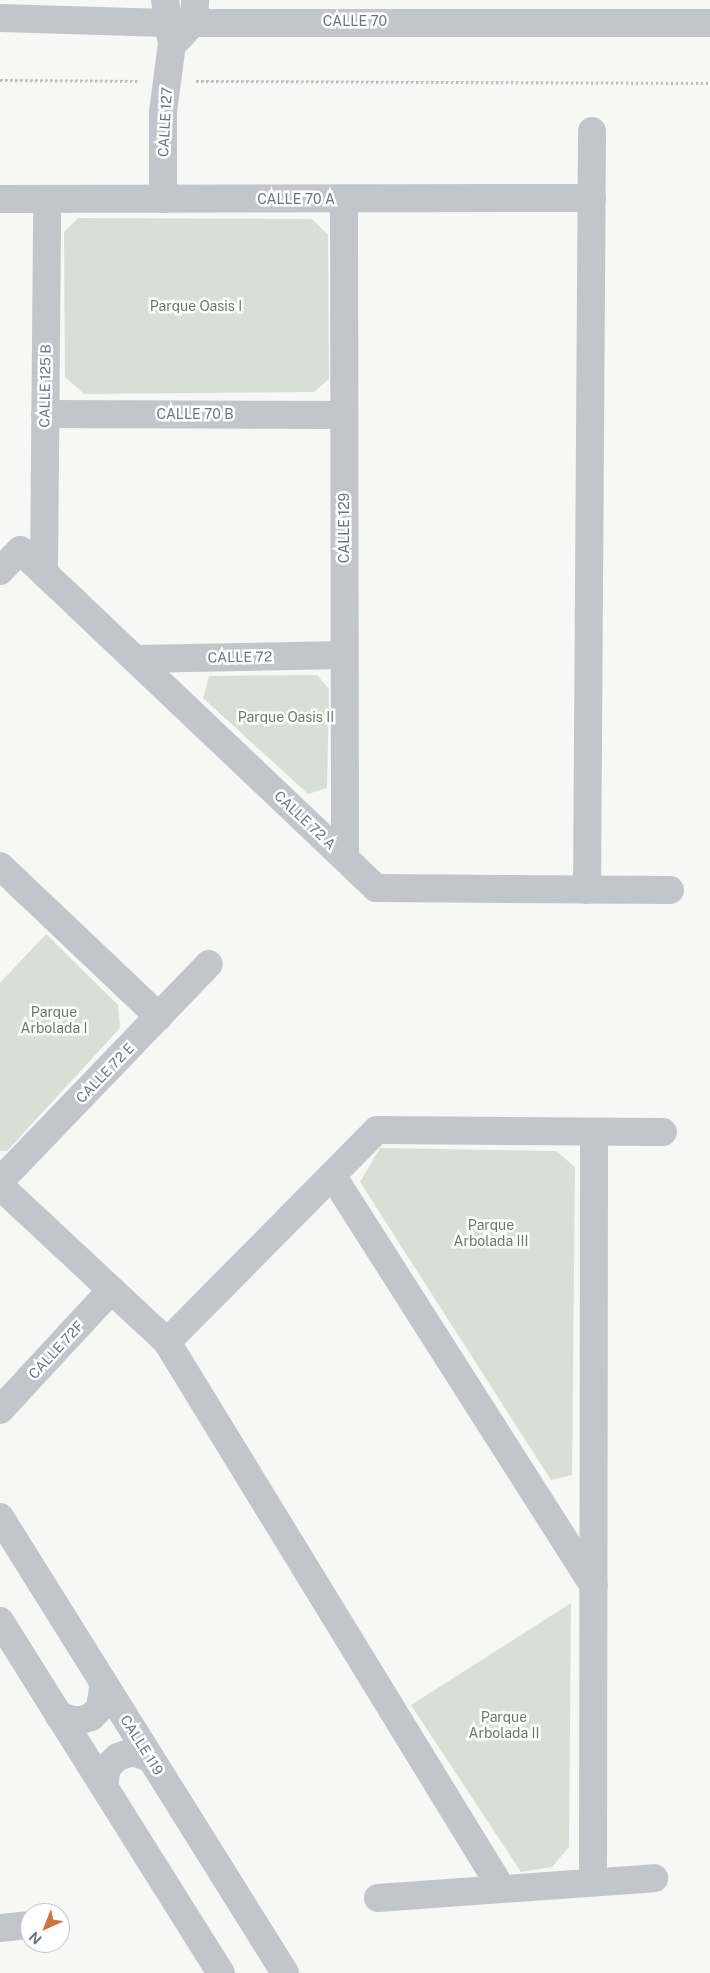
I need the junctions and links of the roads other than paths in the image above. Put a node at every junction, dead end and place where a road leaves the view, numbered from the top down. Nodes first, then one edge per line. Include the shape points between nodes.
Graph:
1 (195, 11) edge
2 (0, 18) edge
3 (168, 23) edge
4 (710, 23) edge
5 (592, 131) dead end
6 (592, 198) junction
7 (0, 199) edge
8 (47, 199) junction
9 (162, 199) junction
10 (344, 199) junction
11 (45, 414) junction
12 (344, 415) junction
13 (0, 571) edge
14 (44, 572) junction
15 (344, 655) junction
16 (135, 659) junction
17 (345, 858) junction
18 (0, 866) edge
19 (587, 890) junction
20 (670, 890) dead end
21 (209, 964) dead end
22 (159, 1017) junction
23 (594, 1132) junction
24 (663, 1132) dead end
25 (332, 1175) junction
26 (0, 1181) edge
27 (0, 1186) edge
28 (112, 1290) junction
29 (167, 1342) junction
30 (0, 1410) edge
31 (0, 1517) edge
32 (594, 1586) junction
33 (0, 1621) edge
34 (104, 1684) junction
35 (60, 1716) junction
36 (150, 1758) junction
37 (104, 1786) junction
38 (654, 1878) dead end
39 (593, 1882) junction
40 (502, 1889) junction
41 (378, 1898) dead end
42 (20, 1926) edge
43 (0, 1928) edge
44 (221, 1973) edge
45 (285, 1973) edge

1 - 3 street, CALLE 70
1 - 4 street, CALLE 70
2 - 3 street, CALLE 70
3 - 9 street, CALLE 127
5 - 6 street
6 - 10 street, CALLE 70 A
6 - 19 street
7 - 8 street, CALLE 70 A
8 - 9 street, CALLE 70 A
8 - 11 street, CALLE 125 B
9 - 10 street, CALLE 70 A
10 - 12 street, CALLE 129
11 - 12 street, CALLE 70 B
11 - 14 street, CALLE 125 B
12 - 15 street, CALLE 129
13 - 14 street, CALLE 72 A via 20,550
14 - 16 street, CALLE 72 A
15 - 16 street, CALLE 72
15 - 17 street, CALLE 129
16 - 17 street, CALLE 72 A
17 - 19 street, CALLE 72 A via 376,888
18 - 22 street
19 - 20 street, CALLE 72 A
21 - 22 street, CALLE 72 E
22 - 26 street, CALLE 72 E
23 - 24 street
23 - 25 street via 377,1130
23 - 32 street
25 - 29 street
25 - 32 street
27 - 28 street
28 - 29 street
28 - 30 street, CALLE 72F
29 - 40 street
31 - 34 street, CALLE 119
32 - 39 street
33 - 35 street
34 - 35 street via 100,1708 91,1717 78,1721
34 - 36 street, CALLE 119
35 - 37 street
36 - 37 street via 132,1752 118,1757 107,1767
36 - 45 street, CALLE 119
37 - 44 street
38 - 39 street
39 - 40 street
40 - 41 street
42 - 43 street

